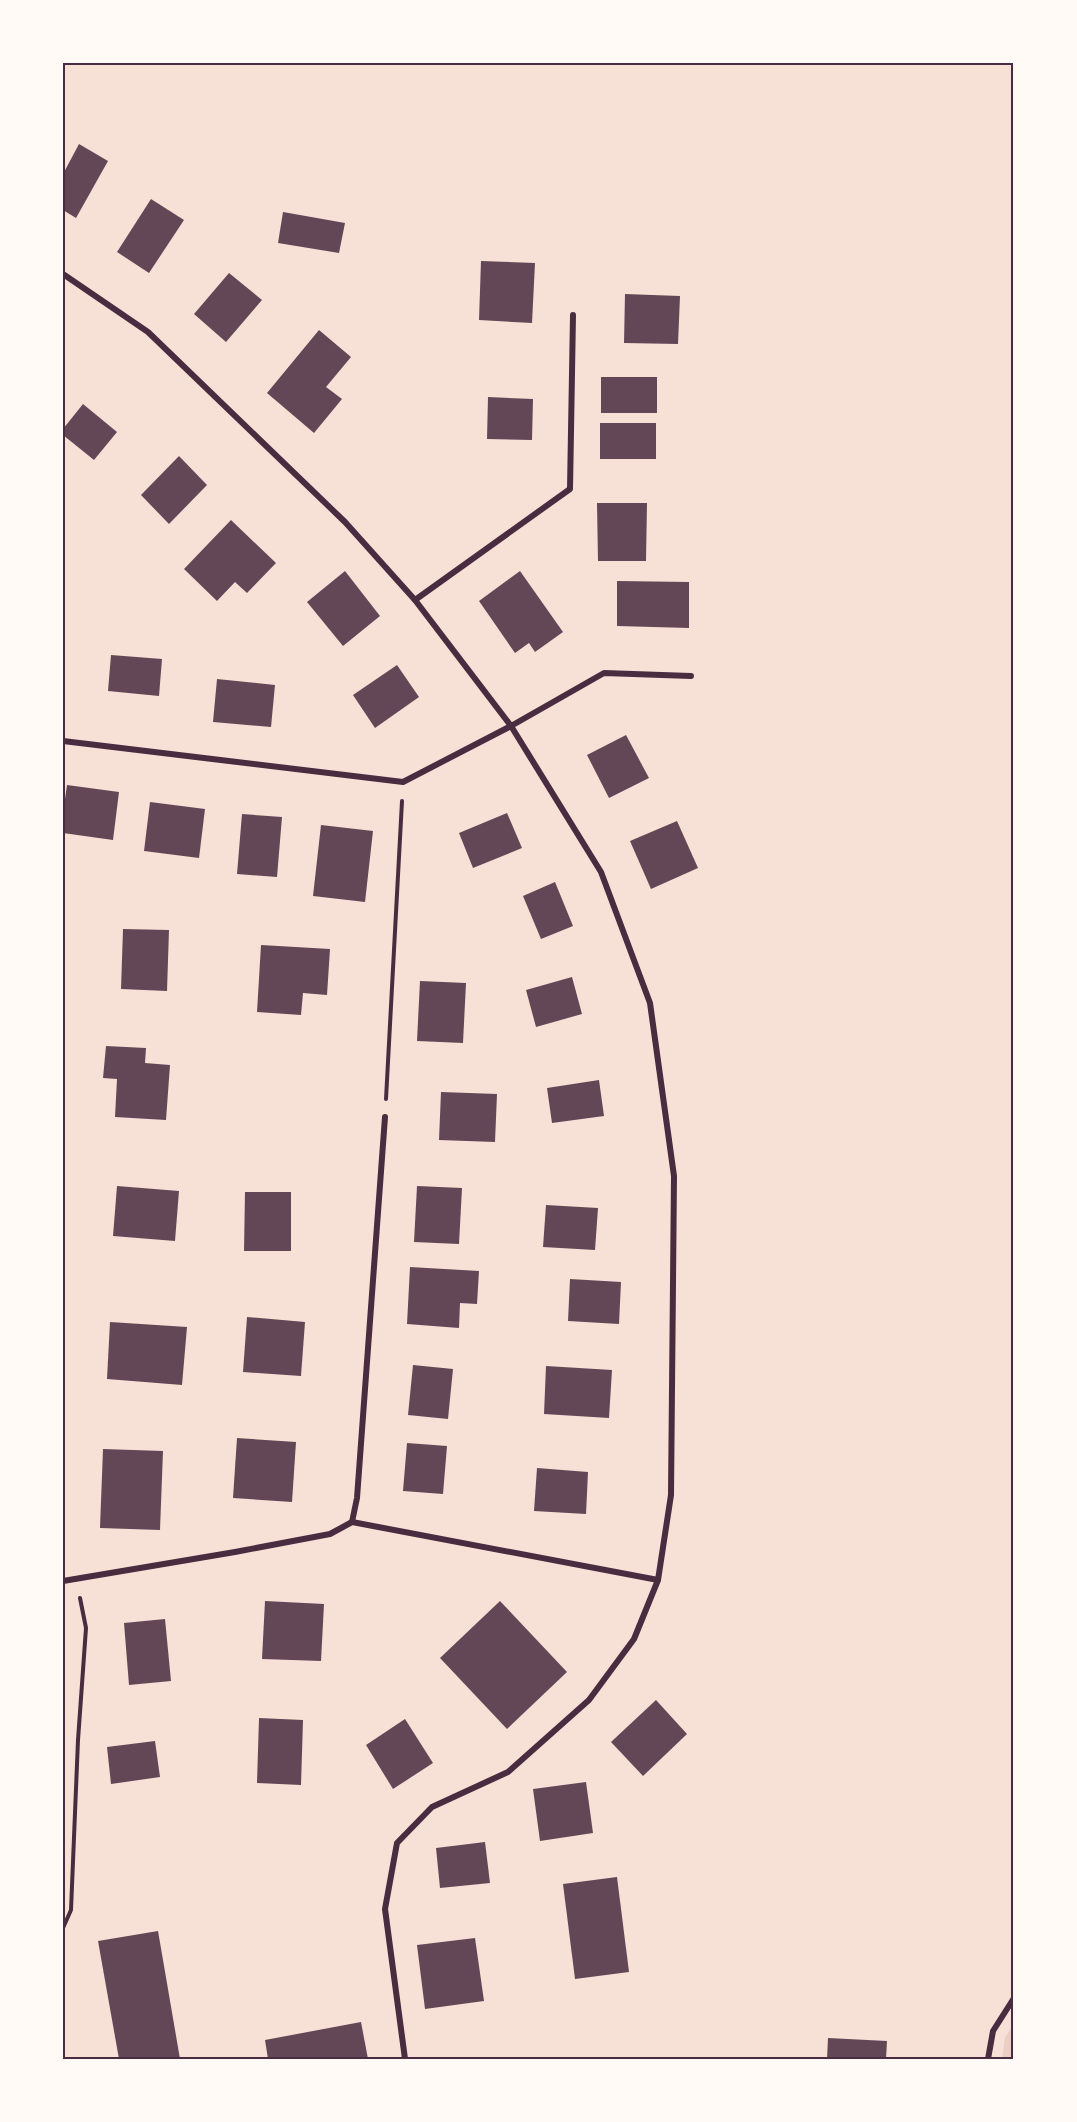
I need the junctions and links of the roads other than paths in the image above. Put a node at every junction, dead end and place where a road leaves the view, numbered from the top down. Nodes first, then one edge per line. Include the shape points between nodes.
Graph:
1 (63, 274) edge
2 (573, 315) dead end
3 (415, 600) junction
4 (691, 675) dead end
5 (511, 726) junction
6 (63, 741) edge
7 (385, 1118) road end
8 (352, 1522) junction
9 (658, 1580) junction
10 (63, 1581) edge
11 (1014, 1998) edge
12 (405, 2059) edge
13 (988, 2059) edge

1 - 3 street via 148,332 345,522
2 - 3 street via 570,489
3 - 5 street
4 - 5 street via 604,673
5 - 6 street via 404,782
5 - 9 street via 602,872 650,1003 674,1176 671,1495
7 - 8 street via 357,1498
8 - 9 street
8 - 10 street via 330,1534
9 - 12 street via 634,1639 589,1700 508,1772 432,1807 397,1843 385,1909
11 - 13 street via 993,2031

